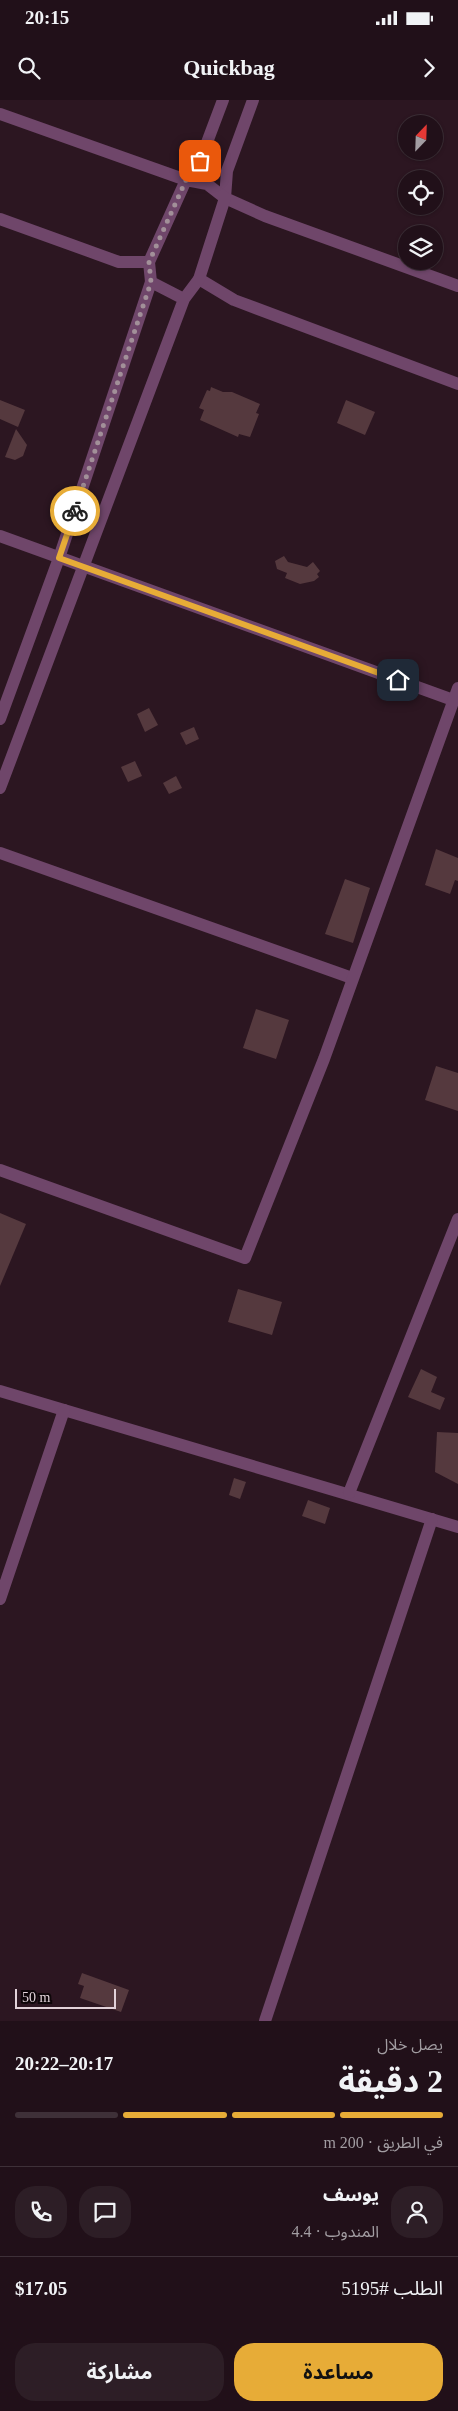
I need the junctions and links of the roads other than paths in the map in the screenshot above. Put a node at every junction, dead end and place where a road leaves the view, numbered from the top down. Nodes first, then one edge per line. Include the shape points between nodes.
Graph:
1 (223, 100) edge
2 (253, 100) edge
3 (0, 114) edge
4 (186, 180) junction
5 (225, 198) junction
6 (0, 219) edge
7 (149, 262) junction
8 (199, 279) junction
9 (151, 282) junction
10 (458, 286) edge
11 (184, 299) junction
12 (458, 384) edge
13 (0, 536) edge
14 (59, 558) junction
15 (82, 567) junction
16 (458, 688) edge
17 (454, 700) junction
18 (0, 719) edge
19 (0, 788) edge
20 (0, 853) edge
21 (352, 978) junction
22 (0, 1170) edge
23 (458, 1219) edge
24 (0, 1391) edge
25 (64, 1410) junction
26 (348, 1493) junction
27 (432, 1519) junction
28 (458, 1527) edge
29 (0, 1599) edge
30 (265, 2021) edge

1 - 4 street via 200,161
2 - 5 street via 227,171
3 - 4 street
4 - 5 street via 207,184
4 - 7 street
5 - 8 street
5 - 10 street via 264,216
6 - 7 street via 119,262
7 - 9 street
8 - 11 street
8 - 12 street via 234,300
9 - 11 street
9 - 14 street
11 - 15 street
13 - 14 street
14 - 15 street
14 - 18 street
15 - 17 street
15 - 19 street
16 - 17 street
17 - 21 street
20 - 21 street
21 - 22 street via 246,1258
23 - 26 street
24 - 25 street
25 - 26 street
25 - 29 street
26 - 27 street
27 - 28 street
27 - 30 street

